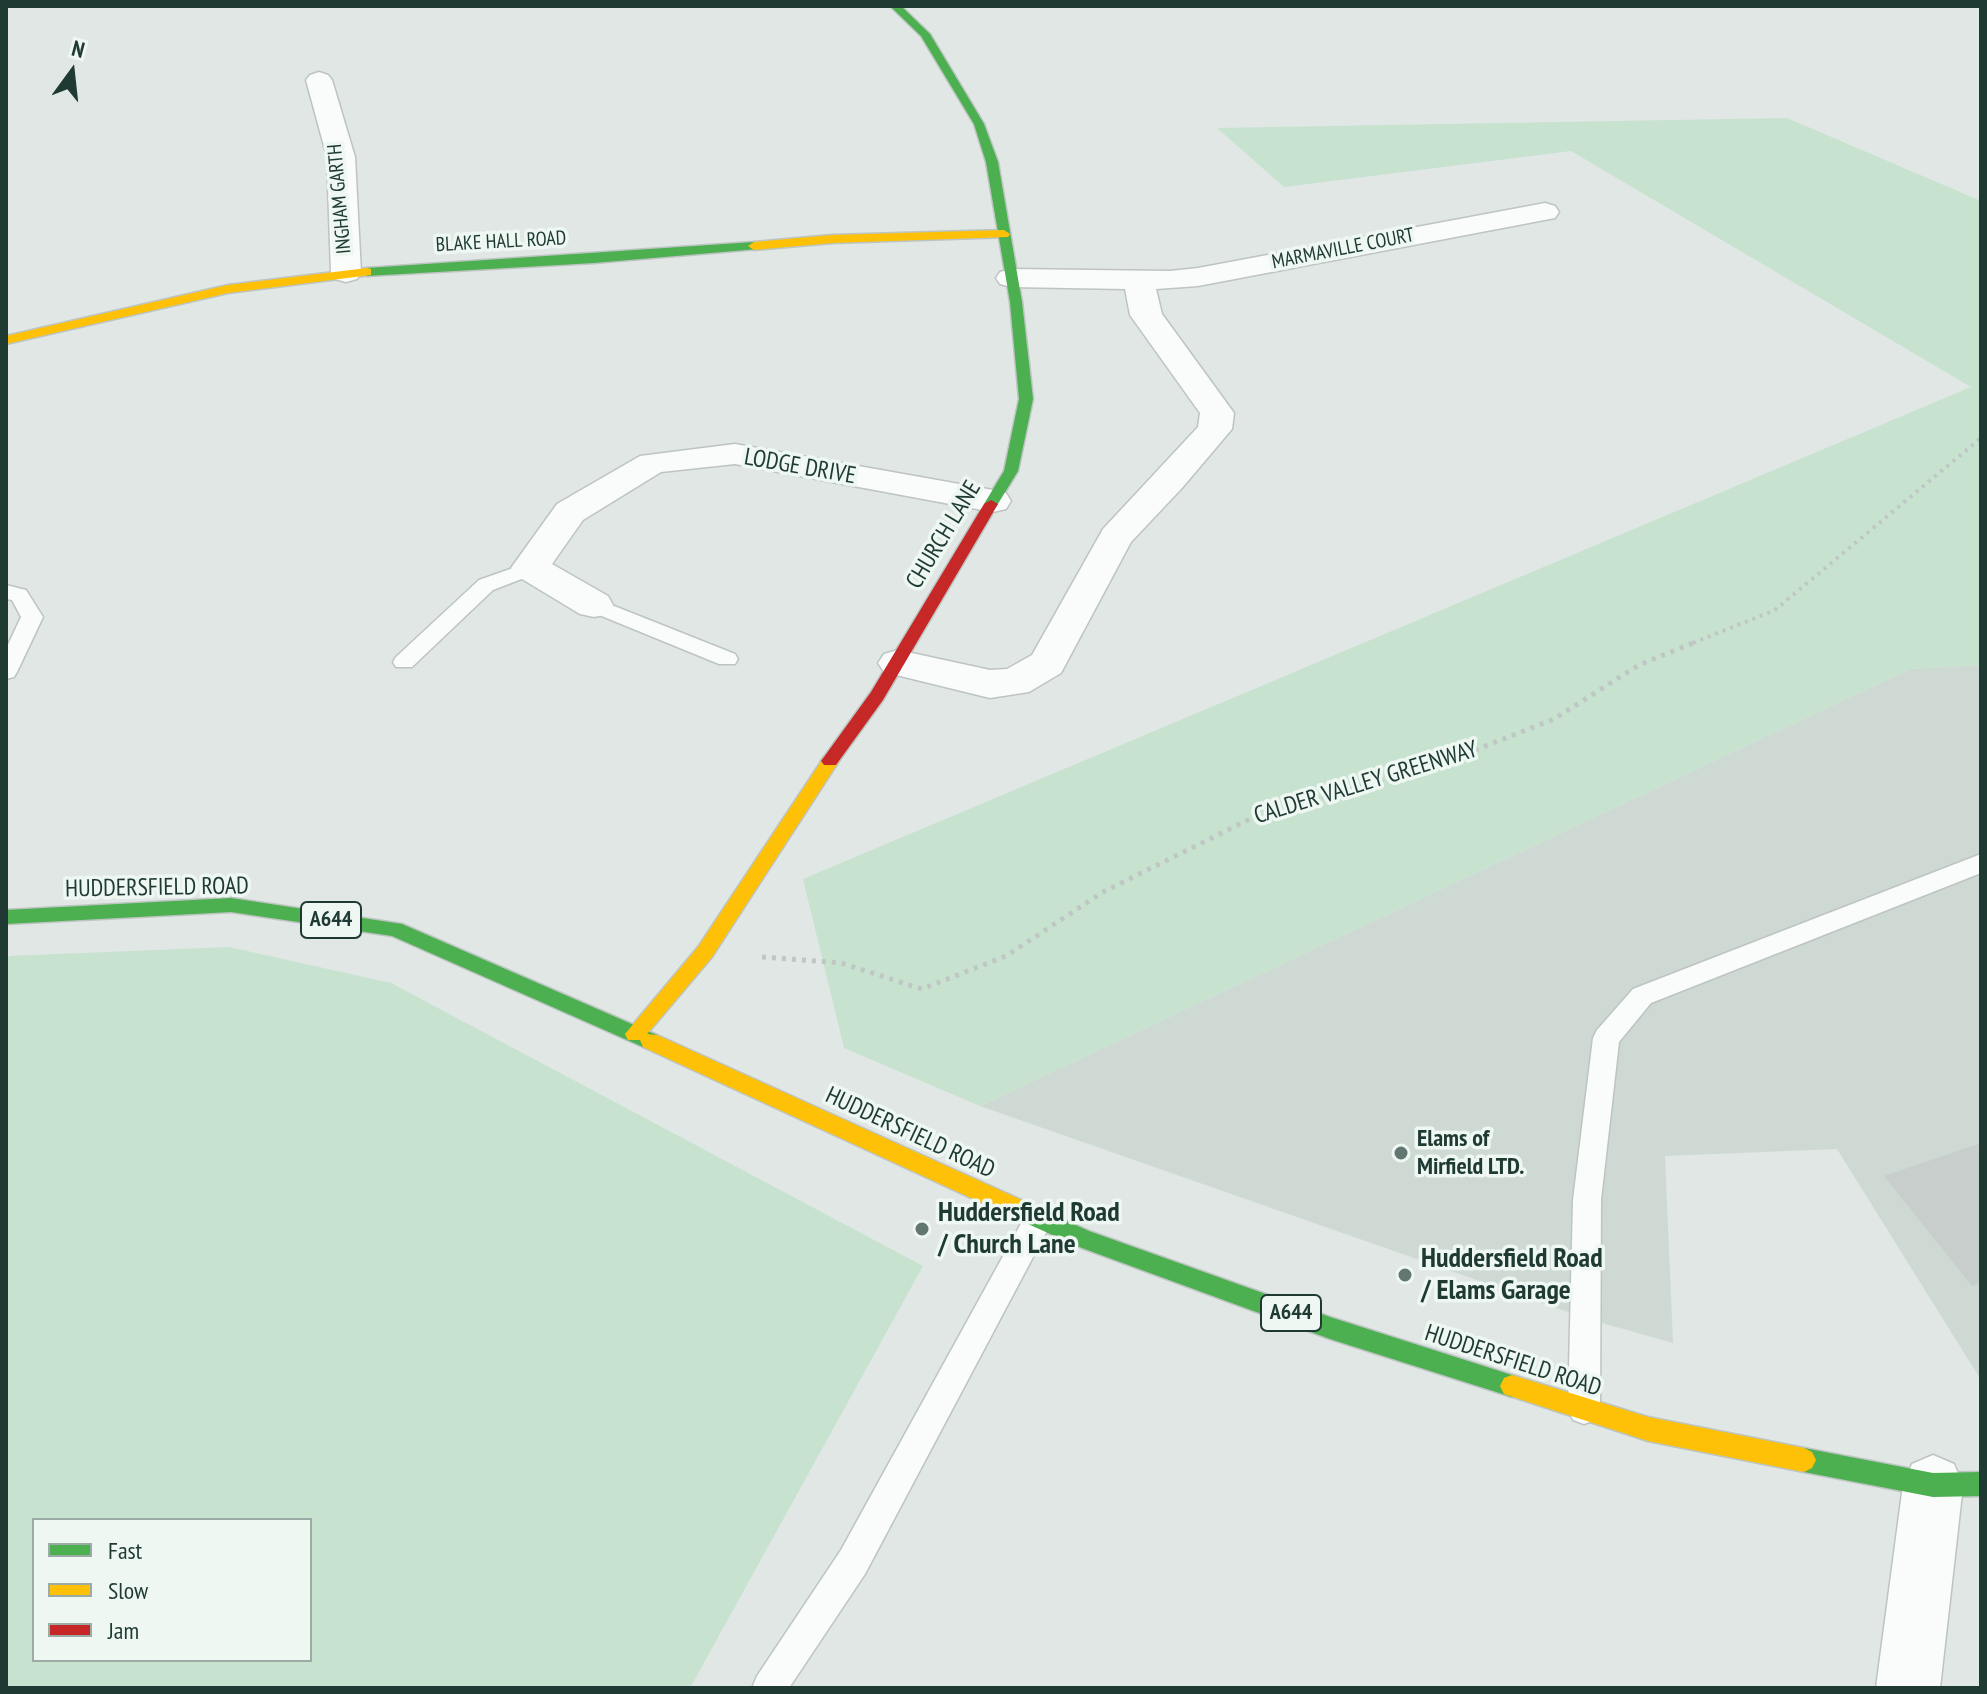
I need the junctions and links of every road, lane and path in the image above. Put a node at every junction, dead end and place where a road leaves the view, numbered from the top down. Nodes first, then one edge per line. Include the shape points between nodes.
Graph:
1 (895, 6) edge
2 (319, 80) dead end
3 (1545, 212) dead end
4 (1004, 234) junction
5 (346, 273) junction
6 (1011, 278) junction
7 (1139, 280) junction
8 (6, 340) edge
9 (1981, 438) edge
10 (993, 501) junction
11 (530, 568) junction
12 (6, 592) edge
13 (594, 605) joint
14 (727, 659) dead end
15 (404, 662) dead end
16 (898, 663) junction
17 (6, 672) edge
18 (1981, 863) edge
19 (6, 917) edge
20 (705, 952) junction
21 (635, 1034) junction
22 (1039, 1218) junction
23 (1584, 1409) junction
24 (1957, 1484) edge
25 (769, 1688) edge
26 (1908, 1688) edge

1 - 4 main road, CHURCH LANE via 925,34 979,124 992,162
2 - 5 street, INGHAM GARTH via 341,157
3 - 7 street, MARMAVILLE COURT via 1198,277
4 - 5 main road, BLAKE HALL ROAD via 832,239
4 - 6 main road, CHURCH LANE
5 - 8 main road, BLAKE HALL ROAD via 228,289
6 - 7 street, MARMAVILLE COURT
6 - 10 main road, CHURCH LANE via 1026,399 1011,471
7 - 16 street via 1146,315 1217,413 1215,429 1116,537 1047,664 1034,674 990,684
9 - 20 path, CALDER VALLEY GREENWAY via 1775,610 1639,665 1554,719 1445,762 1256,816 1103,892 1006,956 922,989 841,963
10 - 11 street, LODGE DRIVE via 735,454 652,463 570,512
10 - 16 main road, CHURCH LANE
11 - 13 street
11 - 15 lane via 486,585
12 - 17 lane via 19,595 32,617
13 - 14 lane
16 - 20 main road, CHURCH LANE
18 - 23 lane via 1642,996 1606,1038 1587,1200
19 - 21 main road, HUDDERSFIELD ROAD / A644 via 231,905 395,929
20 - 21 main road, CHURCH LANE
21 - 22 main road, HUDDERSFIELD ROAD / A644
22 - 23 main road, HUDDERSFIELD ROAD / A644 via 1330,1328
22 - 25 lane via 853,1562
23 - 24 main road, HUDDERSFIELD ROAD / A644 via 1648,1429
24 - 26 street

